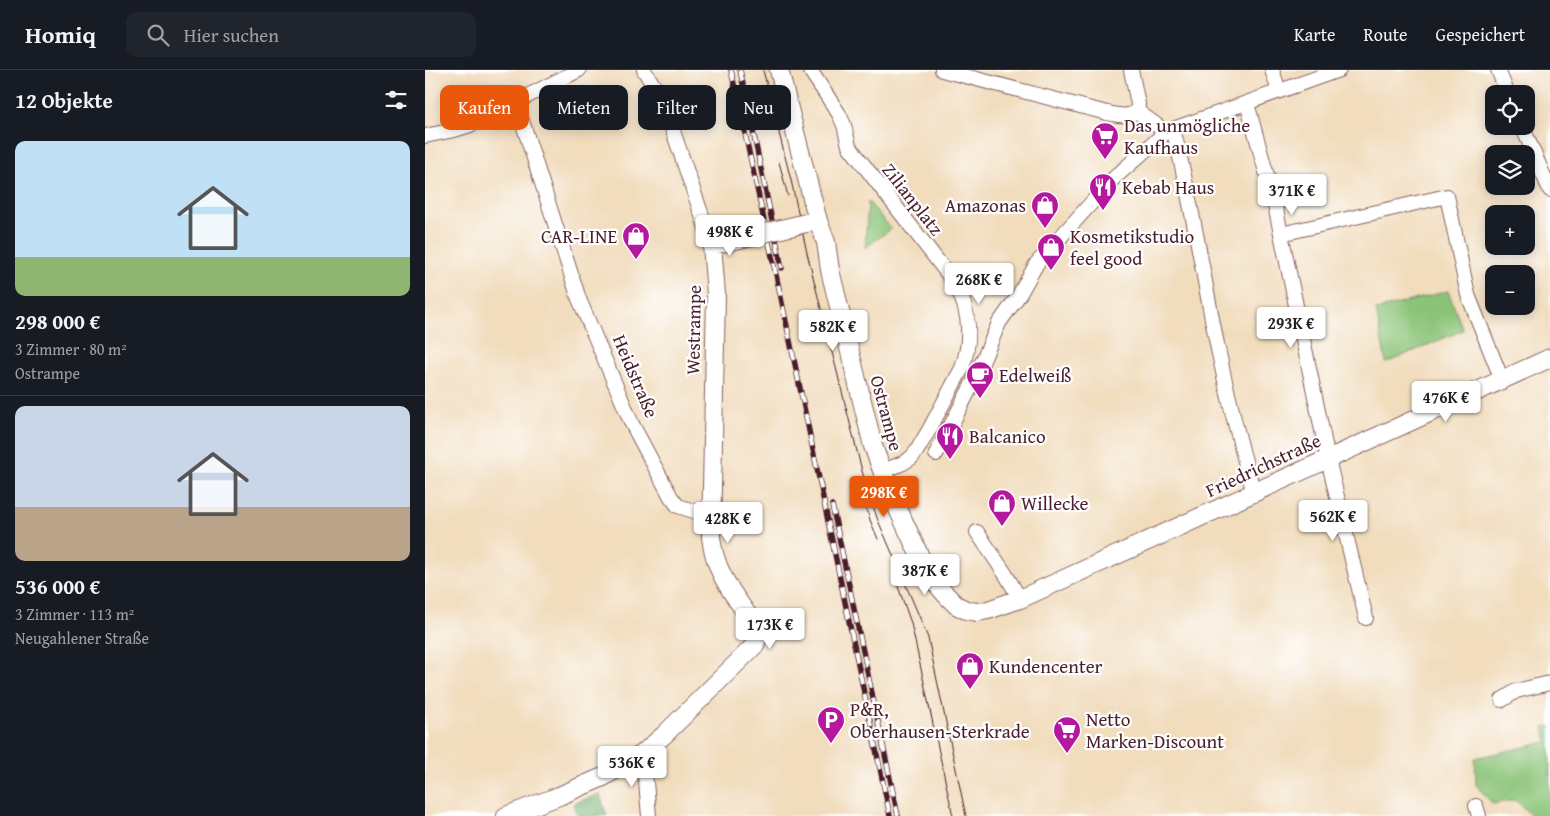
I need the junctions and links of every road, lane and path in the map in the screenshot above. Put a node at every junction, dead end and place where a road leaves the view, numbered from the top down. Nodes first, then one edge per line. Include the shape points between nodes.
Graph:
1 (579, 70) edge
2 (644, 70) edge
3 (779, 70) edge
4 (810, 70) edge
5 (942, 70) edge
6 (1131, 70) edge
7 (1272, 70) edge
8 (1339, 70) edge
9 (1498, 70) edge
10 (1504, 85) edge
11 (1279, 91) junction
12 (529, 95) edge
13 (1247, 103) junction
14 (1137, 111) junction
15 (454, 130) edge
16 (525, 130) edge
17 (1170, 131) junction
18 (1526, 135) edge
19 (425, 136) edge
20 (1550, 190) edge
21 (812, 222) junction
22 (1281, 234) junction
23 (719, 243) junction
24 (995, 335) junction
25 (968, 347) junction
26 (1550, 358) edge
27 (1502, 380) junction
28 (935, 454) dead end
29 (1328, 459) junction
30 (881, 472) junction
31 (1254, 493) junction
32 (711, 514) junction
33 (977, 532) dead end
34 (1019, 599) junction
35 (956, 605) joint
36 (1366, 618) dead end
37 (1550, 683) edge
38 (1502, 700) dead end
39 (641, 755) junction
40 (506, 816) edge
41 (649, 816) edge

1 - 12 street
2 - 23 street, Westrampe via 669,120
3 - 21 main road, Ostrampe
4 - 25 street, Zilianplatz via 839,114 849,146 957,287 968,320
5 - 14 street via 1107,113 1125,116
6 - 14 street
7 - 11 street
8 - 11 street
9 - 10 street
11 - 13 street
13 - 17 street
13 - 22 street
14 - 17 street
15 - 19 street
16 - 32 street, Heidstraße via 579,299 632,424 678,506
17 - 24 street via 1113,179 1048,250 999,323
17 - 31 street via 1190,203 1218,349
18 - 20 street
21 - 23 main road, bridge
21 - 30 main road, Ostrampe via 826,242 865,417
22 - 27 street via 1447,196 1468,295
22 - 29 street
23 - 32 main road, Westrampe via 715,267
24 - 25 street
24 - 28 street
25 - 30 street, Zilianplatz via 962,368 916,452 903,464
26 - 27 main road, Friedrichstraße
27 - 29 main road, Friedrichstraße
29 - 31 main road, Friedrichstraße
29 - 36 street
30 - 35 main road, Ostrampe via 923,563
31 - 34 main road, Friedrichstraße
32 - 39 main road via 711,543 719,569 757,631 755,645
33 - 34 street
34 - 35 main road, Friedrichstraße via 983,611 971,611
37 - 38 street via 1516,690
39 - 40 main road via 603,777
39 - 41 street

